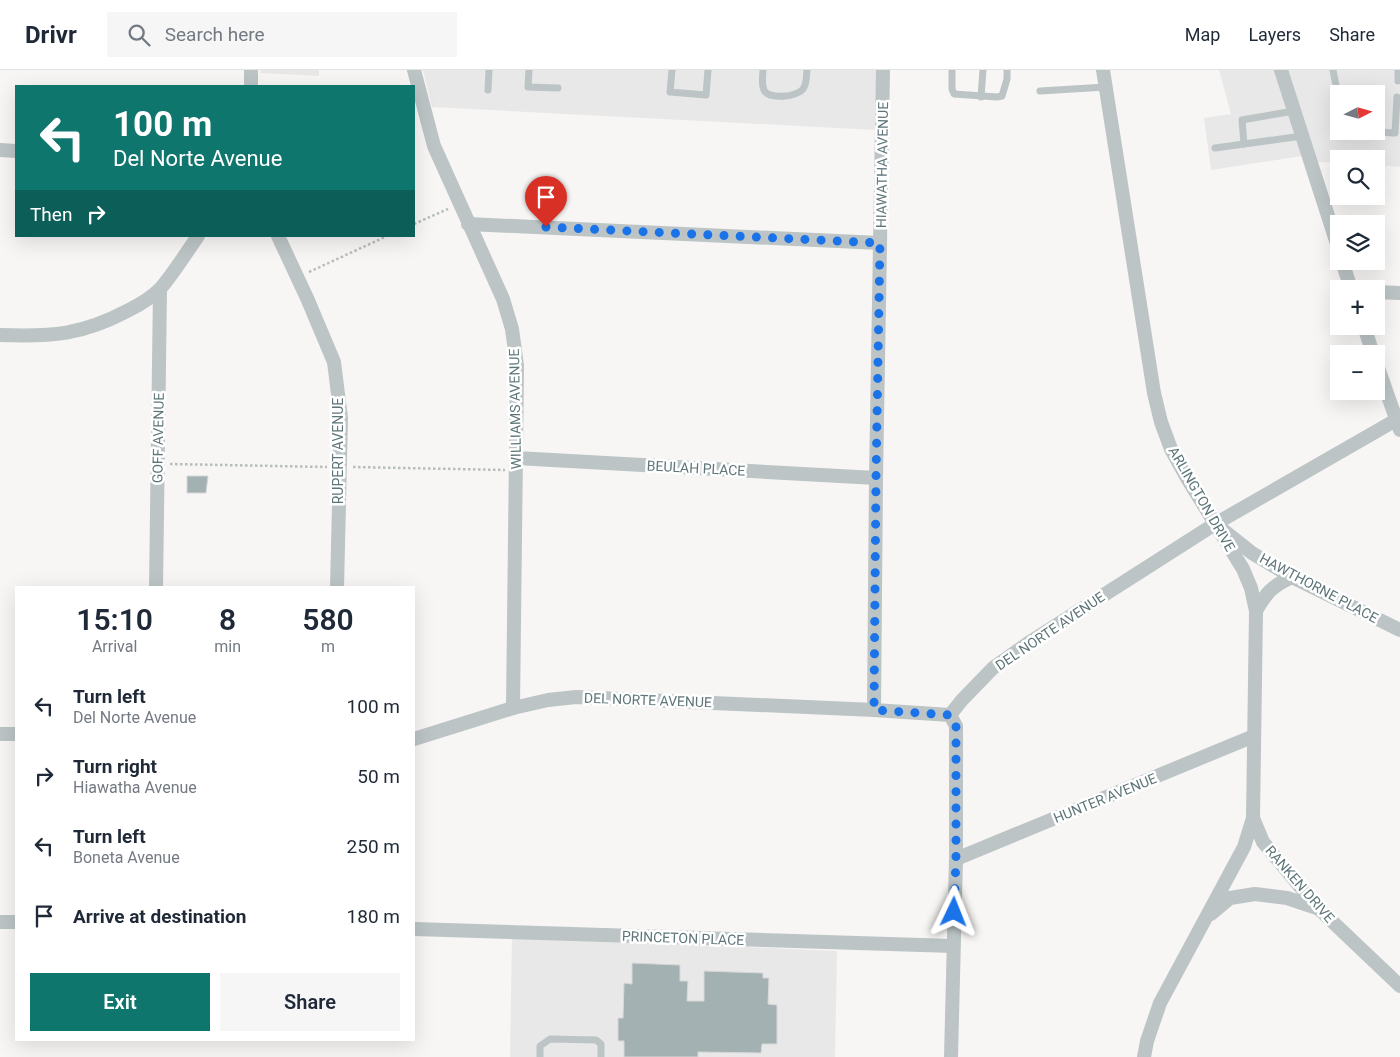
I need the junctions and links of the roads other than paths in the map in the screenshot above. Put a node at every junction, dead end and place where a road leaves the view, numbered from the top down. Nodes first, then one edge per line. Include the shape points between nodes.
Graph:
1 (251, 70) edge
2 (414, 70) edge
3 (489, 70) edge
4 (530, 70) edge
5 (672, 70) edge
6 (708, 70) edge
7 (763, 70) edge
8 (806, 70) edge
9 (883, 70) edge
10 (952, 70) edge
11 (983, 70) edge
12 (1007, 70) edge
13 (1103, 70) edge
14 (1281, 70) edge
15 (1333, 70) edge
16 (1398, 70) edge
17 (1398, 81) dead end
18 (251, 85) edge
19 (1336, 85) edge
20 (1106, 87) junction
21 (558, 88) dead end
22 (488, 90) dead end
23 (1040, 91) dead end
24 (981, 97) junction
25 (1397, 97) dead end
26 (1294, 111) junction
27 (1385, 133) edge
28 (1302, 136) junction
29 (1244, 144) junction
30 (1215, 148) dead end
31 (0, 150) edge
32 (15, 151) edge
33 (1330, 222) edge
34 (468, 224) junction
35 (197, 237) edge
36 (278, 237) edge
37 (880, 243) junction
38 (160, 289) junction
39 (1385, 292) edge
40 (1400, 293) edge
41 (0, 335) edge
42 (1385, 386) edge
43 (1398, 420) edge
44 (516, 458) junction
45 (876, 478) junction
46 (1215, 524) junction
47 (1292, 577) junction
48 (156, 586) edge
49 (337, 586) edge
50 (1256, 612) junction
51 (1400, 630) edge
52 (513, 708) junction
53 (874, 710) junction
54 (950, 715) junction
55 (0, 734) edge
56 (15, 734) edge
57 (1254, 736) junction
58 (415, 739) edge
59 (1253, 818) junction
60 (956, 859) junction
61 (1318, 908) junction
62 (1205, 918) junction
63 (0, 922) edge
64 (15, 922) edge
65 (415, 929) edge
66 (953, 946) junction
67 (1400, 986) edge
68 (540, 1057) edge
69 (601, 1057) edge
70 (951, 1057) edge
71 (1144, 1057) edge

1 - 18 street
2 - 34 street, WILLIAMS AVENUE via 434,146
3 - 22 lane
4 - 21 lane via 528,87
5 - 6 lane via 670,92 706,95
7 - 8 lane via 765,92 781,96 799,93 806,83
9 - 37 street, HIAWATHA AVENUE
10 - 24 lane via 954,94
11 - 24 lane
12 - 24 lane via 1002,96
13 - 20 street, ARLINGTON DRIVE
14 - 26 street
15 - 19 lane
16 - 17 lane
20 - 23 lane
20 - 46 street, ARLINGTON DRIVE via 1161,422 1172,449
25 - 27 lane via 1395,134
26 - 28 street
26 - 29 lane via 1242,120
28 - 29 lane
28 - 33 street
29 - 30 lane
31 - 32 street
34 - 37 street
34 - 44 street, WILLIAMS AVENUE via 503,299 512,329 517,366
35 - 38 street
36 - 49 street, RUPERT AVENUE via 334,362 341,418
37 - 45 street, HIAWATHA AVENUE
38 - 41 street via 131,309 84,329 57,335
38 - 48 street, GOFF AVENUE
39 - 40 street
42 - 43 street
43 - 46 street, DEL NORTE AVENUE
44 - 45 street, BEULAH PLACE
44 - 52 street, WILLIAMS AVENUE
45 - 53 street, HIAWATHA AVENUE
46 - 47 street, HAWTHORNE PLACE via 1252,553
46 - 50 street, ARLINGTON DRIVE via 1244,569
46 - 54 street, DEL NORTE AVENUE via 993,668
47 - 50 street via 1276,584 1265,595
47 - 51 street, HAWTHORNE PLACE
50 - 57 street, ARLINGTON DRIVE
52 - 53 street, DEL NORTE AVENUE via 576,697
52 - 58 street, DEL NORTE AVENUE
53 - 54 street, DEL NORTE AVENUE
54 - 60 street via 956,726
55 - 56 street
57 - 59 street, ARLINGTON DRIVE
57 - 60 street, HUNTER AVENUE
59 - 61 street, RANKEN DRIVE via 1263,842
59 - 62 street, ARLINGTON DRIVE via 1244,847
60 - 66 street
61 - 62 street, ARLINGTON DRIVE via 1287,898 1255,894 1230,898
61 - 67 street, RANKEN DRIVE
62 - 71 street, ARLINGTON DRIVE via 1160,1002 1146,1041
63 - 64 street
65 - 66 street, PRINCETON PLACE
66 - 70 street
68 - 69 lane via 540,1046 550,1039 596,1040 601,1044

